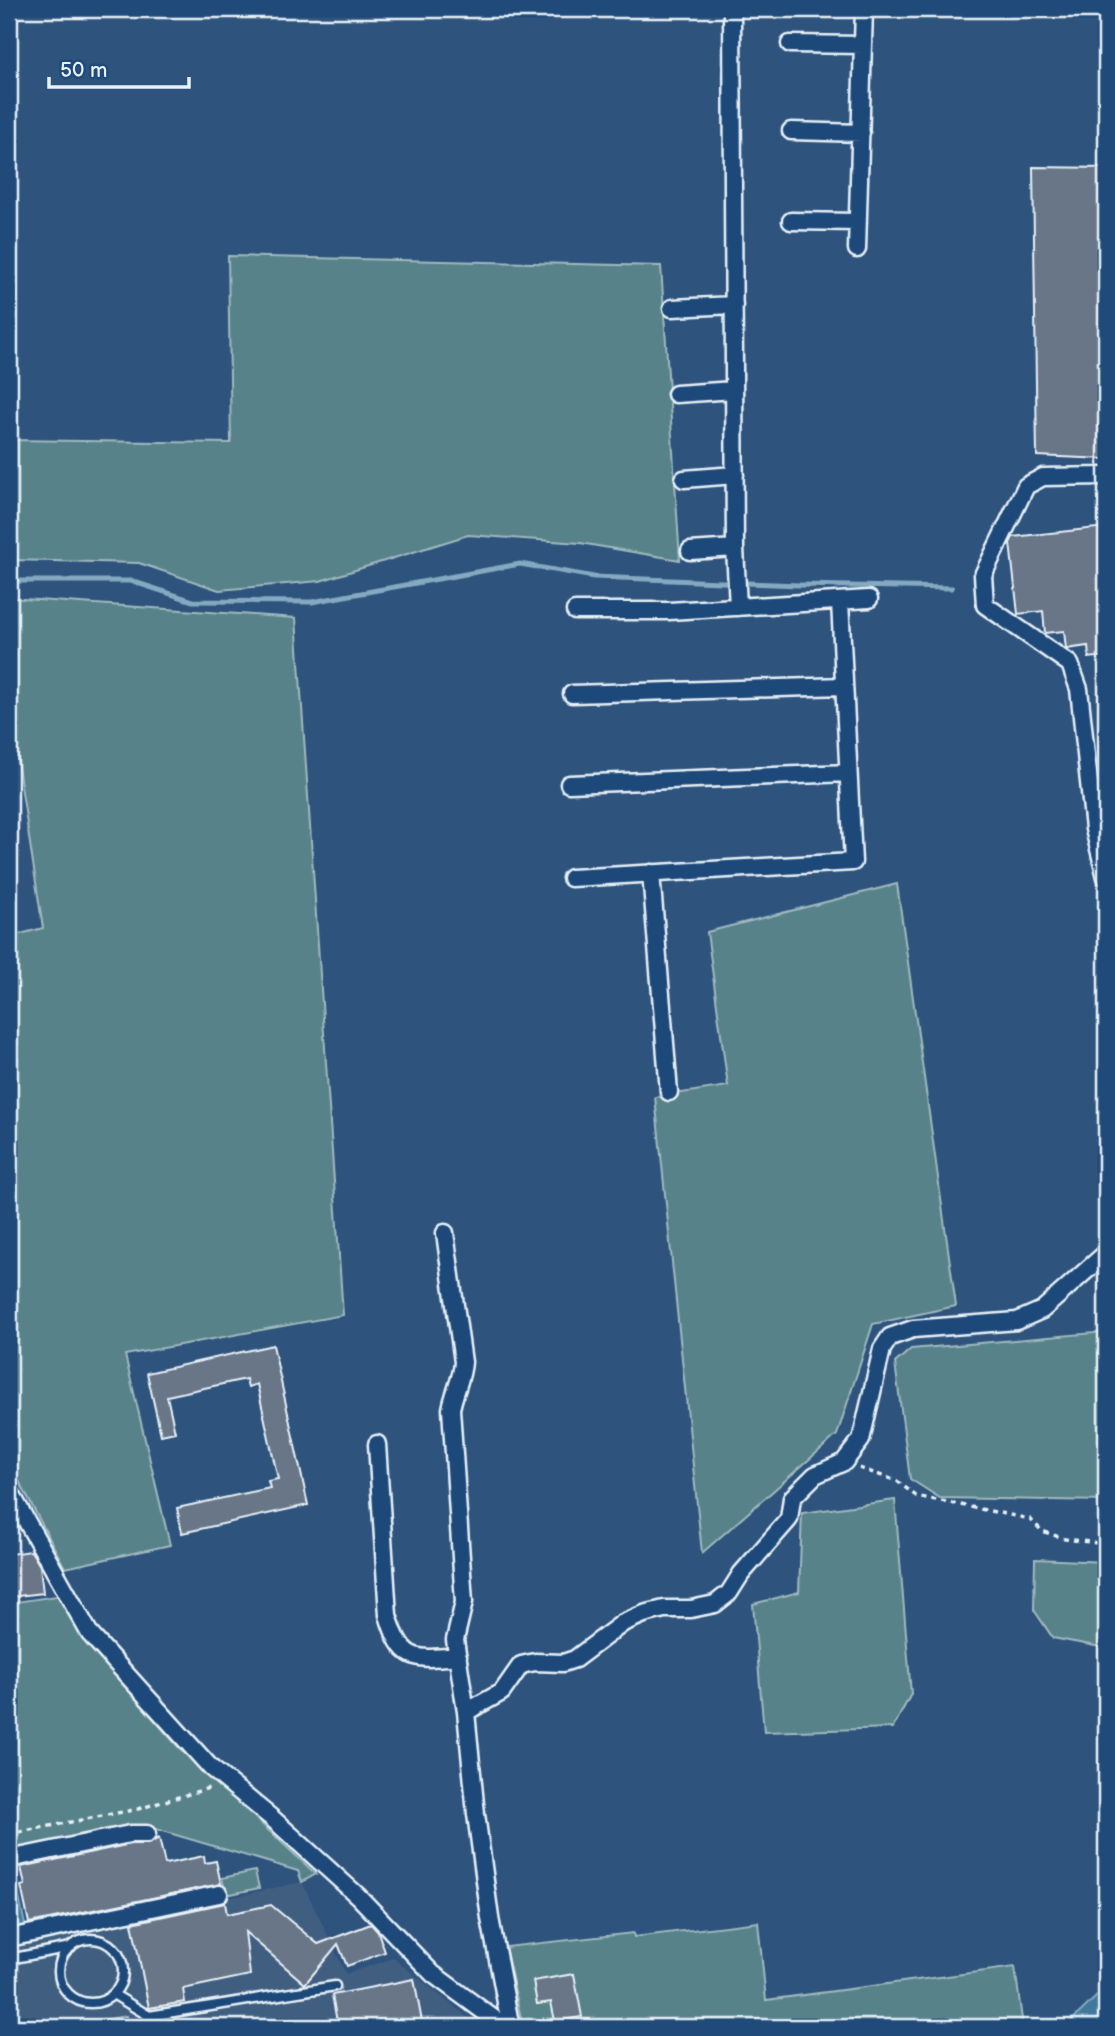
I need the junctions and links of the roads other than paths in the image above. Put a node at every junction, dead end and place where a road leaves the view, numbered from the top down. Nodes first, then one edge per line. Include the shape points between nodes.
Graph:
1 (732, 9) edge
2 (864, 9) edge
3 (790, 44) dead end
4 (863, 45) junction
5 (791, 131) dead end
6 (860, 133) junction
7 (791, 222) dead end
8 (858, 222) junction
9 (857, 249) dead end
10 (734, 306) junction
11 (672, 309) dead end
12 (734, 390) junction
13 (677, 394) dead end
14 (735, 475) junction
15 (1106, 476) edge
16 (684, 479) dead end
17 (735, 548) junction
18 (690, 551) dead end
19 (869, 599) dead end
20 (840, 601) junction
21 (738, 607) junction
22 (575, 611) dead end
23 (844, 685) junction
24 (572, 694) dead end
25 (848, 773) junction
26 (569, 784) dead end
27 (651, 873) junction
28 (571, 877) dead end
29 (1106, 877) edge
30 (670, 1092) dead end
31 (445, 1233) dead end
32 (1106, 1252) edge
33 (377, 1444) dead end
34 (9, 1490) edge
35 (458, 1656) junction
36 (466, 1712) junction
37 (147, 1834) dead end
38 (9, 1859) edge
39 (219, 1894) dead end
40 (9, 1938) edge
41 (71, 1947) junction
42 (9, 1959) edge
43 (335, 1986) dead end
44 (113, 1994) junction
45 (505, 2027) edge
46 (513, 2027) edge

1 - 10 street
2 - 4 street
3 - 4 street
4 - 6 street
5 - 6 street
6 - 8 street
7 - 8 street
8 - 9 street
10 - 11 street
10 - 12 street
12 - 13 street
12 - 14 street
14 - 16 street
14 - 17 street
15 - 29 street via 1043,477 1026,485 983,575 985,605 1070,664 1079,689 1094,829
17 - 18 street
17 - 21 street
19 - 20 street
20 - 21 street
20 - 23 street
21 - 22 street
23 - 24 street
23 - 25 street
25 - 26 street
25 - 27 street via 853,862
27 - 28 street
27 - 30 street
31 - 35 street via 463,1362 451,1409 464,1602 455,1640
32 - 36 street via 1042,1310 1017,1321 913,1329 890,1337 882,1349 861,1440 844,1462 815,1475 792,1498 789,1519 715,1604 644,1614 623,1623 575,1659 521,1665 502,1692
33 - 35 street via 388,1615 394,1636 408,1653 422,1659
34 - 45 street via 90,1634 211,1768 358,1896 433,1974
35 - 36 street
36 - 46 street via 490,1918
37 - 38 street
39 - 40 street
41 - 42 lane
41 - 44 lane via 85,1939 112,1946 123,1971
41 - 44 lane via 60,1965 66,1990 89,2003
43 - 44 lane via 149,2017

